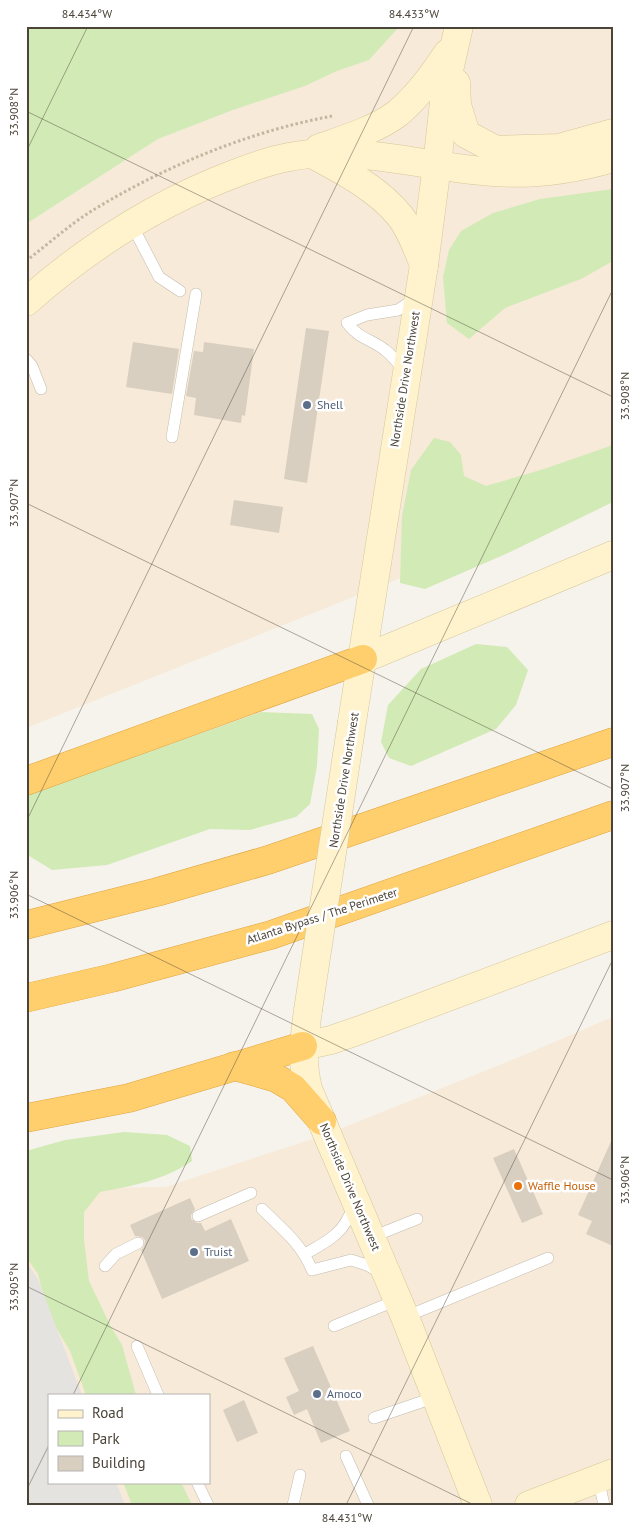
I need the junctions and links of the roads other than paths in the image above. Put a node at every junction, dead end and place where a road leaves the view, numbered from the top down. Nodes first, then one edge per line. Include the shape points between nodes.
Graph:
1 (457, 35) edge
2 (613, 133) edge
3 (306, 154) junction
4 (613, 158) edge
5 (437, 165) junction
6 (132, 225) junction
7 (424, 265) junction
8 (180, 291) dead end
9 (196, 294) dead end
10 (419, 294) junction
11 (26, 302) edge
12 (26, 359) edge
13 (407, 375) junction
14 (41, 389) dead end
15 (172, 437) dead end
16 (613, 555) edge
17 (362, 659) junction
18 (613, 742) edge
19 (26, 781) edge
20 (613, 815) edge
21 (26, 925) edge
22 (613, 935) edge
23 (26, 998) edge
24 (303, 1046) junction
25 (234, 1066) junction
26 (26, 1118) edge
27 (322, 1121) junction
28 (251, 1193) dead end
29 (355, 1197) junction
30 (262, 1209) dead end
31 (198, 1216) dead end
32 (417, 1219) dead end
33 (372, 1237) junction
34 (138, 1243) dead end
35 (306, 1254) junction
36 (548, 1258) dead end
37 (105, 1266) dead end
38 (397, 1298) junction
39 (334, 1326) dead end
40 (136, 1346) dead end
41 (158, 1394) edge
42 (436, 1396) junction
43 (374, 1418) dead end
44 (346, 1456) dead end
45 (300, 1475) dead end
46 (605, 1475) edge
47 (198, 1484) edge
48 (208, 1505) edge
49 (293, 1505) edge
50 (368, 1505) edge
51 (478, 1505) edge
52 (528, 1505) edge
53 (604, 1505) edge

1 - 2 street via 457,105 466,134 496,150 559,148
1 - 3 street via 429,81 396,114
1 - 5 street, Northside Drive Northwest via 446,84
3 - 5 street via 364,154
3 - 6 street via 225,177
3 - 7 street via 351,176 389,204 409,231
4 - 5 street via 576,167 538,171 494,172
5 - 7 street, Northside Drive Northwest
6 - 8 lane via 159,277
6 - 11 street via 77,261
7 - 10 street, Northside Drive Northwest
9 - 15 lane
10 - 13 street, Northside Drive Northwest
10 - 13 lane via 398,310 367,315 347,323 354,332 385,350
12 - 14 lane
13 - 17 street, Northside Drive Northwest
16 - 17 street
17 - 19 highway
17 - 24 street, Northside Drive Northwest, bridge
18 - 21 highway via 268,860
20 - 23 highway, Atlanta Bypass / The Perimeter via 271,935
22 - 24 street via 360,1030
24 - 25 highway
24 - 27 street, Northside Drive Northwest via 308,1089
25 - 26 highway via 129,1098
25 - 27 highway via 276,1078 293,1088
27 - 29 street, Northside Drive Northwest
28 - 31 lane
29 - 33 street, Northside Drive Northwest
29 - 35 lane via 339,1233
30 - 35 lane
32 - 33 lane
33 - 38 street, Northside Drive Northwest
34 - 37 lane via 116,1254
35 - 38 lane via 312,1270 351,1260 367,1265
36 - 38 lane
38 - 39 lane
38 - 42 street, Northside Drive Northwest
40 - 41 lane
42 - 43 lane
42 - 51 street, Northside Drive Northwest
44 - 50 lane
45 - 49 lane
46 - 52 street
46 - 53 lane
47 - 48 lane

